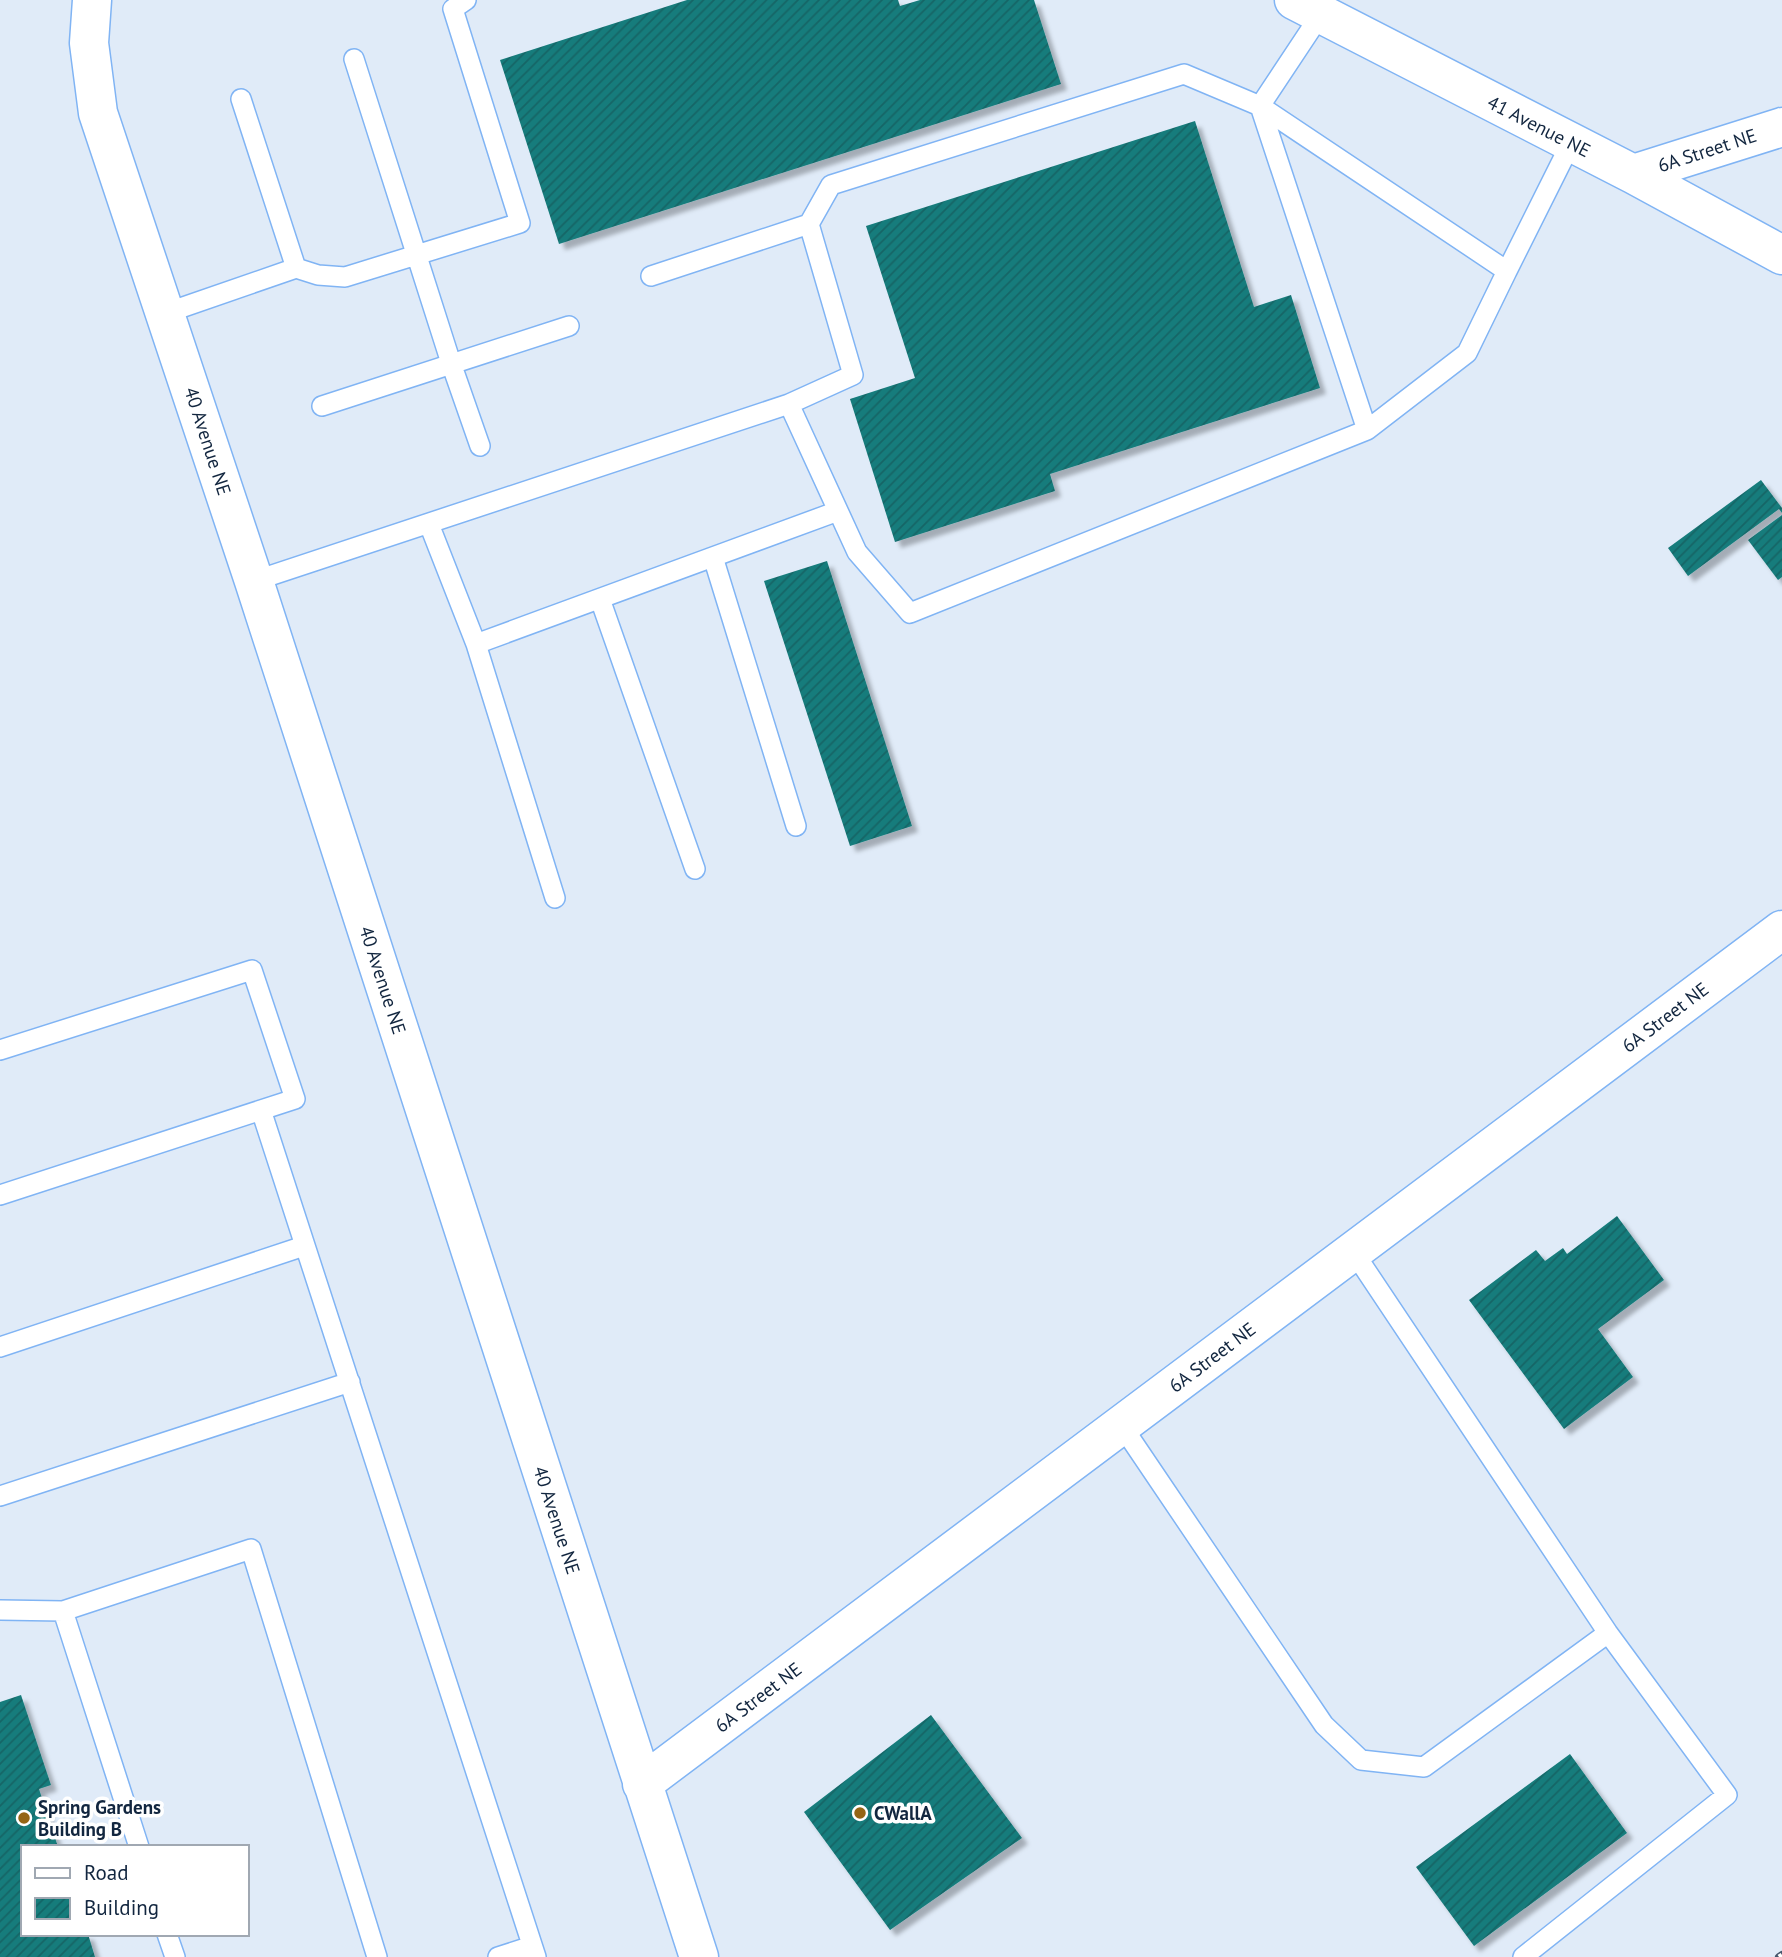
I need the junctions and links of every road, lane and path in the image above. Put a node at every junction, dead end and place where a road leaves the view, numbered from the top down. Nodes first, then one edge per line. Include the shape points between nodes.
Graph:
1 (92, 0) edge
2 (466, 0) edge
3 (1308, 7) edge
4 (354, 59) dead end
5 (241, 99) dead end
6 (1259, 106) junction
7 (1782, 127) edge
8 (1571, 143) junction
9 (1633, 174) junction
10 (809, 224) junction
11 (416, 255) junction
12 (1782, 255) edge
13 (296, 268) junction
14 (1507, 271) junction
15 (651, 276) dead end
16 (166, 313) junction
17 (569, 326) dead end
18 (451, 363) junction
19 (789, 404) junction
20 (322, 406) dead end
21 (1367, 430) junction
22 (480, 446) dead end
23 (838, 512) junction
24 (429, 524) junction
25 (713, 557) junction
26 (254, 581) junction
27 (600, 599) junction
28 (476, 644) junction
29 (796, 826) dead end
30 (695, 869) dead end
31 (555, 898) dead end
32 (1782, 930) edge
33 (0, 1050) edge
34 (261, 1110) junction
35 (0, 1195) edge
36 (304, 1246) junction
37 (1353, 1251) junction
38 (0, 1347) edge
39 (350, 1382) junction
40 (1122, 1426) junction
41 (0, 1496) edge
42 (0, 1610) edge
43 (63, 1611) junction
44 (1608, 1633) junction
45 (642, 1784) junction
46 (138, 1845) edge
47 (168, 1936) edge
48 (534, 1952) edge
49 (175, 1957) edge
50 (377, 1957) edge
51 (498, 1957) edge
52 (699, 1957) edge
53 (1523, 1957) edge

1 - 16 street, 40 Avenue NE via 89,43 99,113
2 - 11 lane via 453,9 520,223
3 - 6 lane
3 - 8 street, 41 Avenue NE
4 - 11 lane
5 - 13 lane
6 - 10 lane via 1184,74 831,185
6 - 14 lane
6 - 21 lane
7 - 9 street, 6A Street NE
8 - 9 street, 41 Avenue NE
8 - 14 lane
9 - 12 street, 41 Avenue NE
10 - 15 lane
10 - 19 lane via 853,375
11 - 13 lane via 345,277
11 - 18 lane
13 - 16 lane
14 - 21 lane via 1467,354
16 - 26 street, 40 Avenue NE
17 - 18 lane
18 - 20 lane
18 - 22 lane
19 - 23 lane
19 - 24 lane
21 - 23 lane via 910,613 857,552
23 - 25 lane
24 - 26 lane
24 - 28 lane
25 - 27 lane
25 - 29 lane
26 - 45 street, 40 Avenue NE
27 - 28 lane
27 - 30 lane
28 - 31 lane
32 - 37 street, 6A Street NE
33 - 34 lane via 252,970 295,1099
34 - 35 lane
34 - 36 lane
36 - 38 lane
36 - 39 lane
37 - 40 street, 6A Street NE
37 - 44 lane
39 - 41 lane
39 - 48 lane
40 - 44 lane via 1324,1725 1360,1760 1424,1768
40 - 45 street, 6A Street NE
42 - 43 lane
43 - 46 lane
43 - 50 lane via 251,1549
44 - 53 lane via 1727,1795
45 - 52 street, 40 Avenue NE
47 - 49 lane
48 - 51 lane

